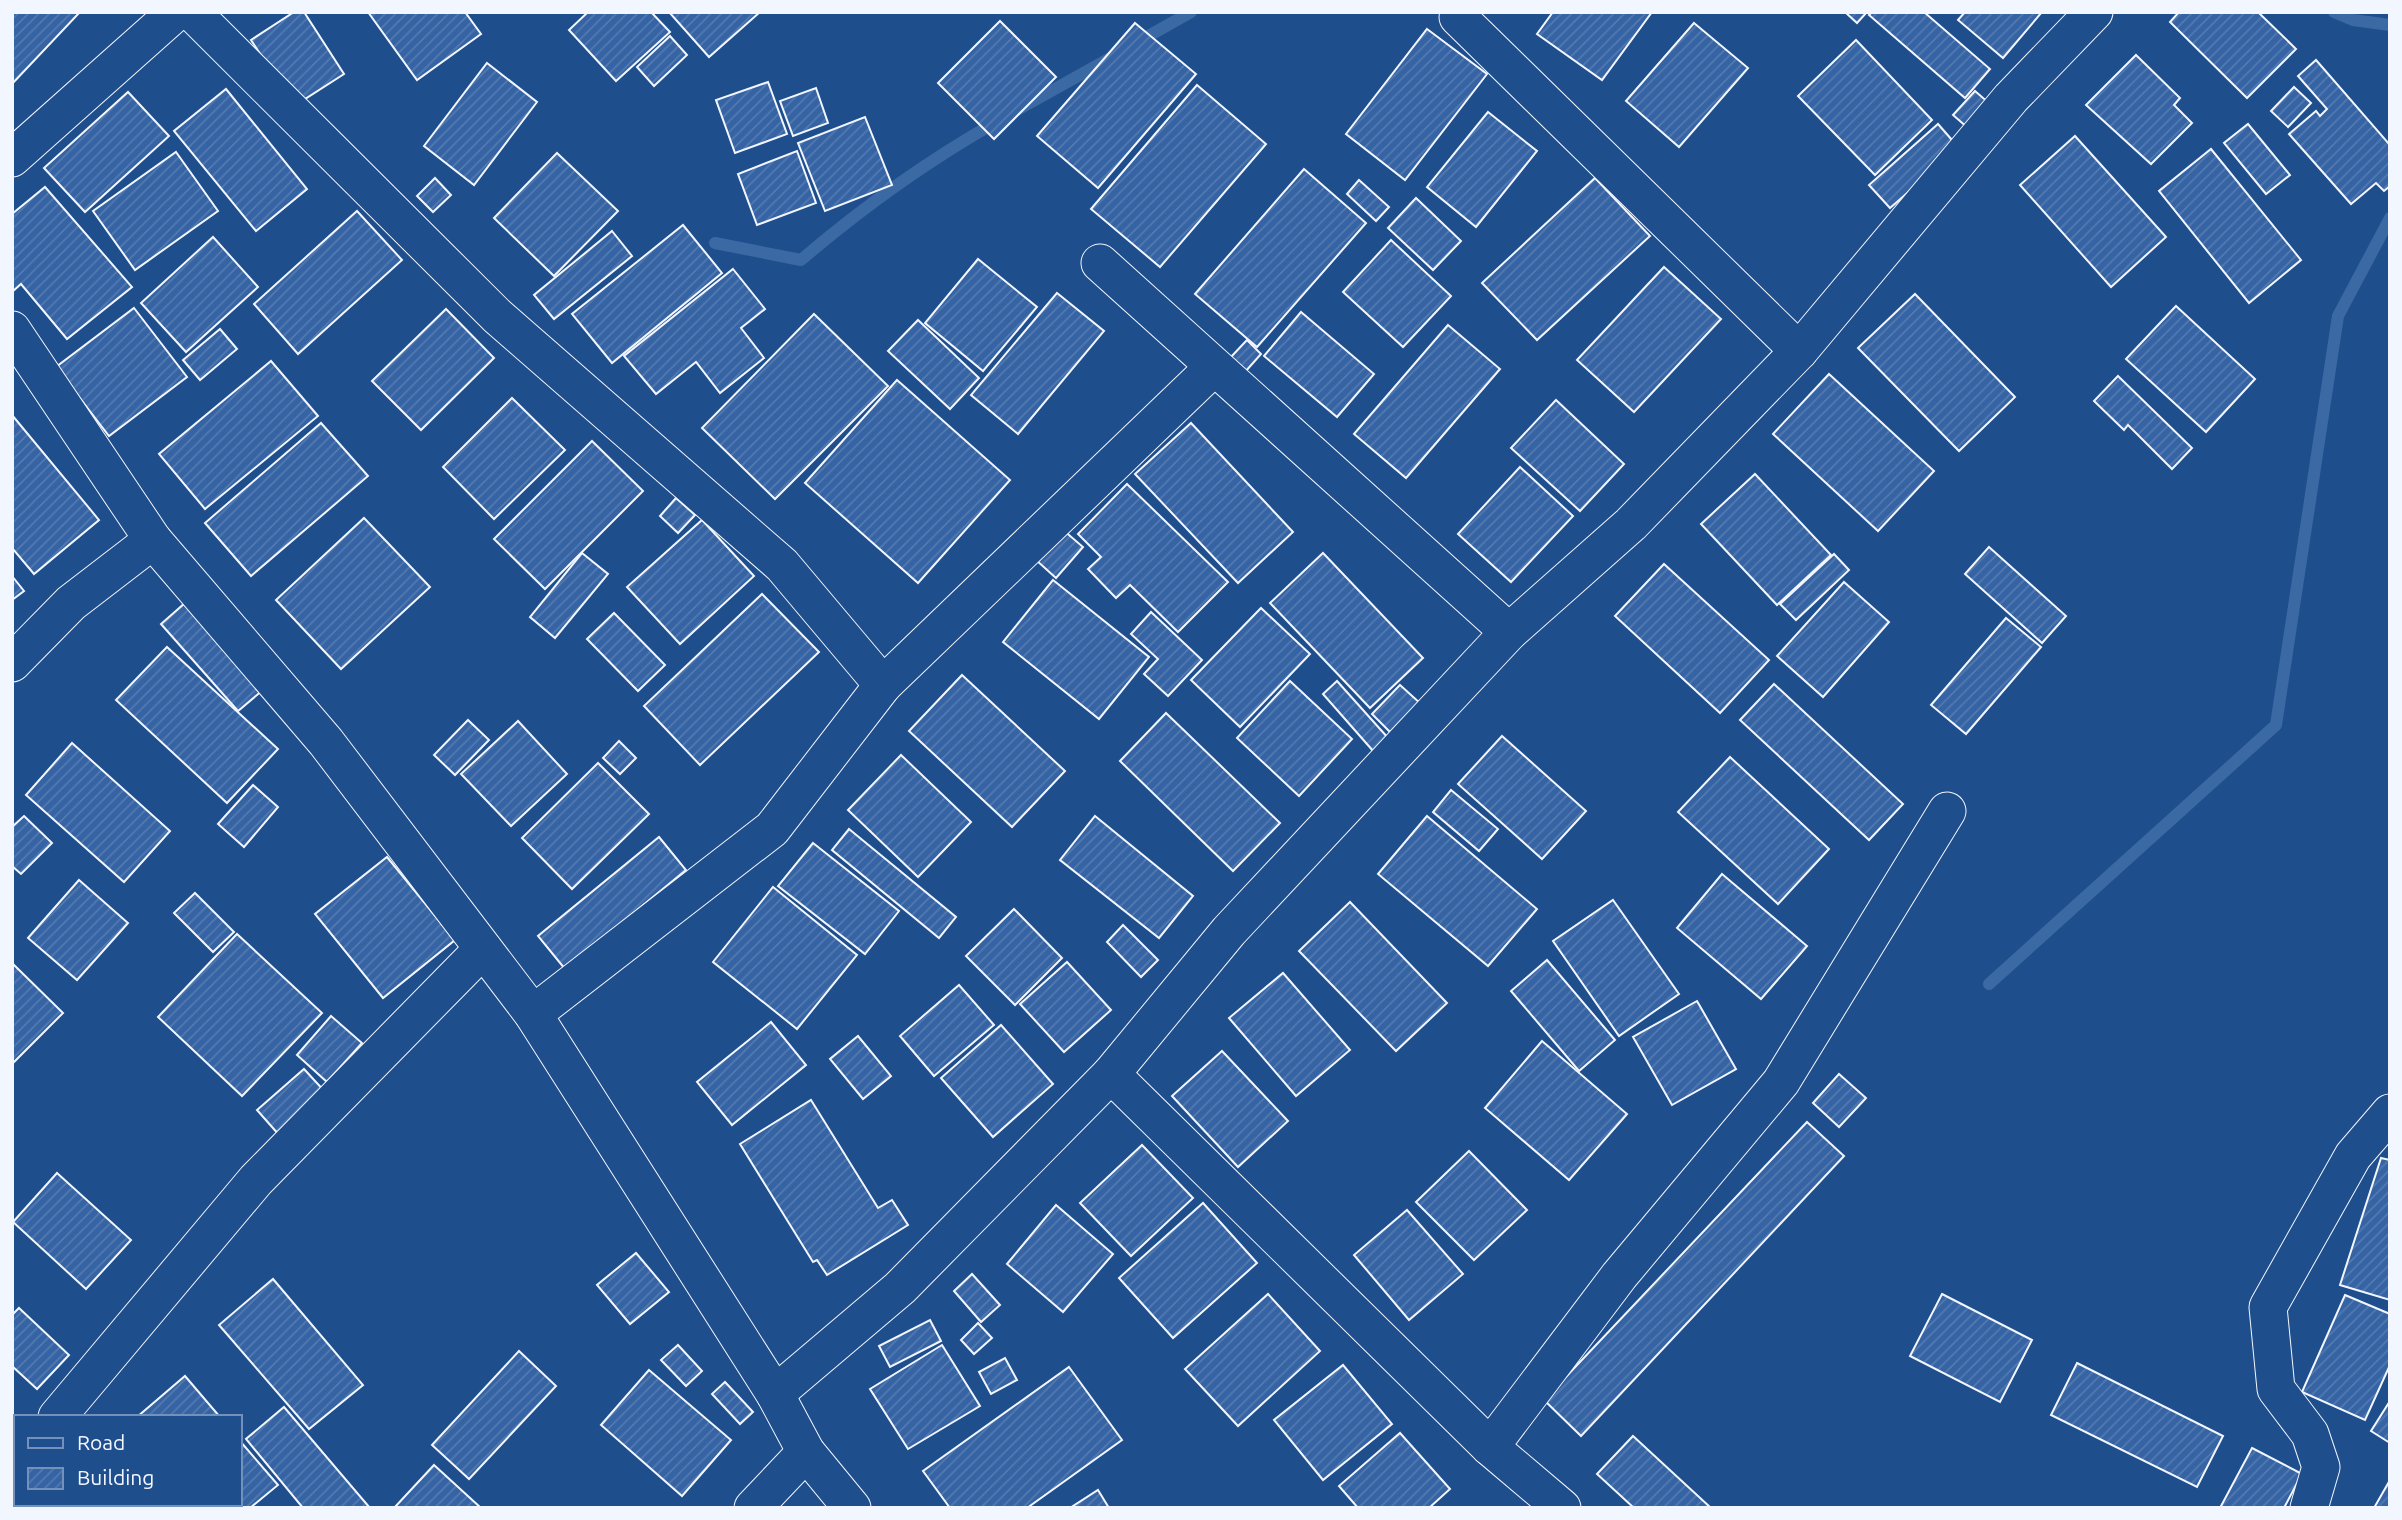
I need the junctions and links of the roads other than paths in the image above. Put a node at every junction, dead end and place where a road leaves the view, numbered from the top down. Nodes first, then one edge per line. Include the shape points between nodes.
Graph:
1 (176, 12) edge
2 (192, 12) edge
3 (2094, 12) edge
4 (1458, 17) dead end
5 (12, 158) edge
6 (1100, 262) dead end
7 (12, 330) edge
8 (1799, 352) junction
9 (1214, 367) junction
10 (153, 540) junction
11 (1509, 632) junction
12 (12, 663) edge
13 (883, 685) junction
14 (1947, 811) dead end
15 (484, 949) junction
16 (533, 1014) junction
17 (1111, 1074) junction
18 (2390, 1113) edge
19 (775, 1394) junction
20 (59, 1415) edge
21 (1490, 1447) junction
22 (806, 1452) junction
23 (753, 1508) edge
24 (852, 1508) edge
25 (1562, 1508) edge
26 (2309, 1508) edge

1 - 5 street
2 - 13 street via 497,316 782,565
3 - 8 street via 2011,98
4 - 8 street
6 - 9 street
7 - 10 street
8 - 11 street via 1631,524
9 - 11 street
9 - 13 street
10 - 12 street via 71,603
10 - 15 street via 326,742
11 - 17 street via 1229,931
13 - 16 street via 772,829
14 - 21 street via 1781,1082 1619,1276
15 - 16 street
15 - 20 street via 256,1180
16 - 19 street
17 - 19 street via 900,1288
17 - 21 street
18 - 26 street via 2353,1156 2268,1307 2276,1389 2310,1434 2321,1467
19 - 22 street
21 - 25 street
22 - 23 street
22 - 24 street

